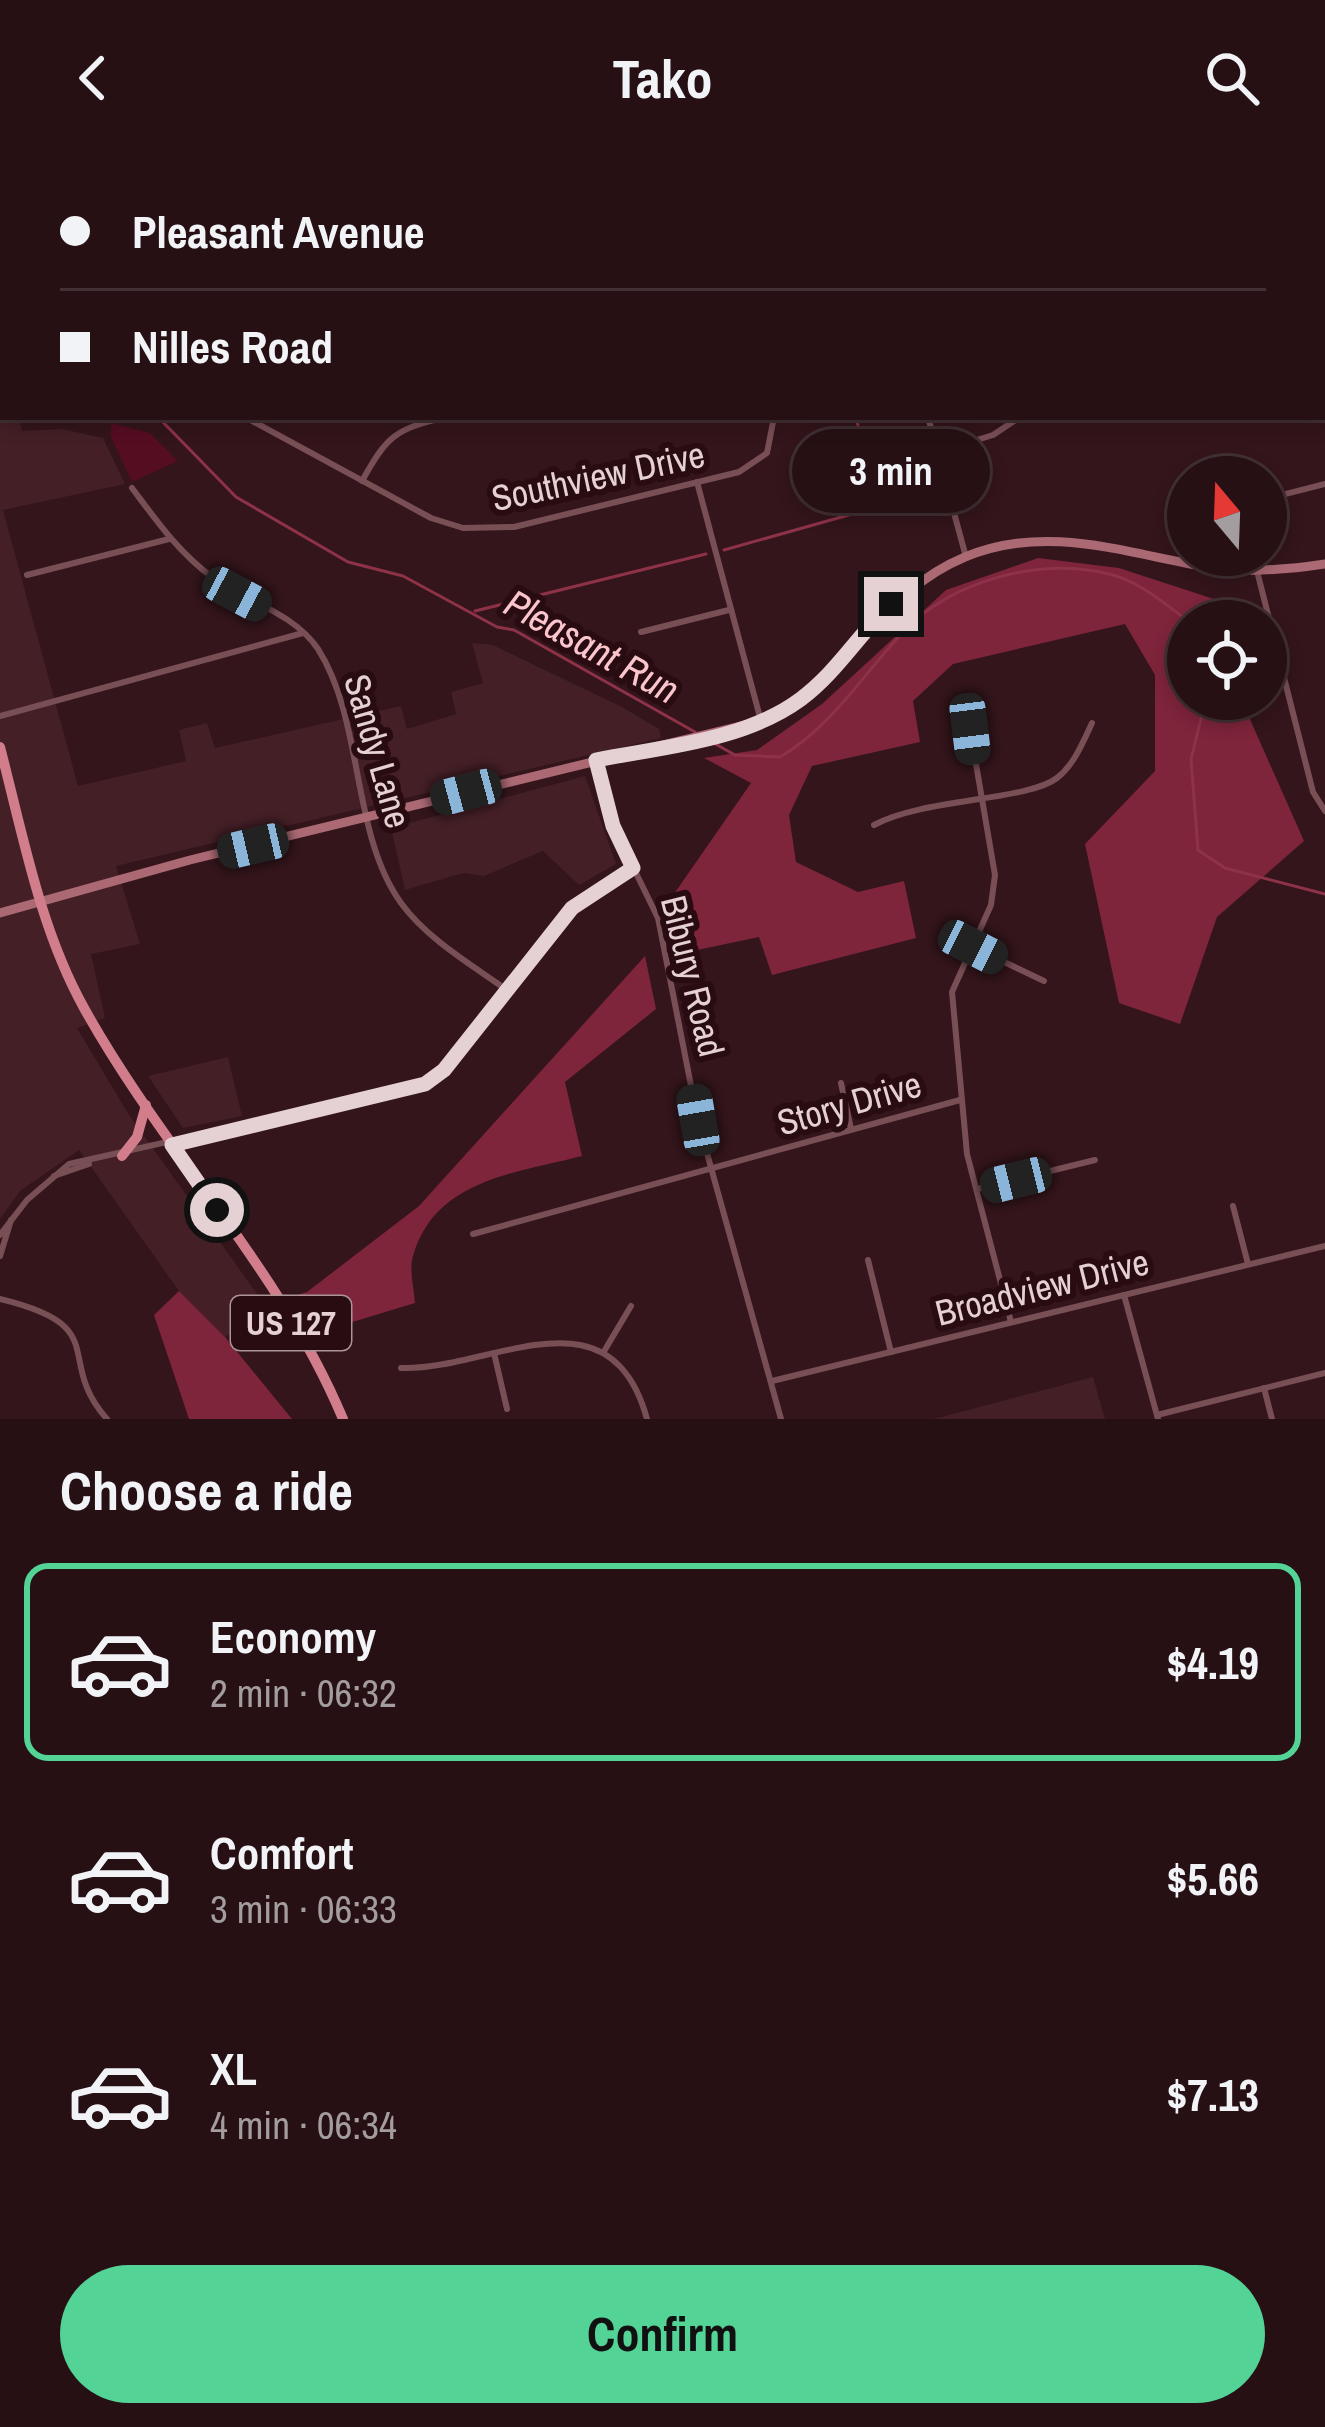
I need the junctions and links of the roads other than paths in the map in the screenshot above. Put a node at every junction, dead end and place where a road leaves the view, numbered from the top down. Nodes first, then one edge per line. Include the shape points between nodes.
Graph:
1 (250, 420) edge
2 (436, 420) edge
3 (774, 420) edge
4 (929, 420) edge
5 (1016, 420) edge
6 (938, 452) junction
7 (362, 481) junction
8 (697, 482) junction
9 (1325, 484) edge
10 (132, 488) dead end
11 (1287, 494) edge
12 (170, 539) junction
13 (1167, 555) edge
14 (966, 556) junction
15 (1325, 564) edge
16 (1287, 568) edge
17 (27, 575) dead end
18 (1258, 576) edge
19 (729, 610) junction
20 (641, 632) dead end
21 (304, 633) junction
22 (0, 716) edge
23 (761, 721) junction
24 (1093, 723) dead end
25 (970, 729) dead end
26 (0, 747) edge
27 (596, 760) junction
28 (979, 796) junction
29 (1325, 811) edge
30 (370, 817) junction
31 (874, 825) dead end
32 (633, 868) junction
33 (41, 901) junction
34 (0, 913) edge
35 (973, 947) junction
36 (1044, 981) dead end
37 (507, 991) junction
38 (841, 1083) dead end
39 (960, 1100) junction
40 (146, 1106) junction
41 (851, 1130) junction
42 (172, 1145) junction
43 (122, 1156) junction
44 (1095, 1160) dead end
45 (712, 1171) junction
46 (976, 1190) junction
47 (1233, 1206) dead end
48 (11, 1220) junction
49 (473, 1234) dead end
50 (0, 1235) edge
51 (1325, 1246) edge
52 (0, 1256) edge
53 (868, 1260) dead end
54 (1248, 1264) junction
55 (1124, 1295) junction
56 (0, 1299) edge
57 (631, 1306) dead end
58 (1011, 1322) junction
59 (891, 1352) junction
60 (494, 1353) junction
61 (603, 1353) junction
62 (401, 1368) dead end
63 (1325, 1373) edge
64 (772, 1381) junction
65 (1264, 1388) junction
66 (507, 1409) dead end
67 (1158, 1417) edge
68 (104, 1418) edge
69 (343, 1419) edge
70 (647, 1419) edge
71 (781, 1419) edge
72 (1272, 1419) edge

1 - 7 street, Southview Drive
2 - 7 street via 396,432
3 - 8 street, Southview Drive via 774,438 755,465
4 - 6 street
5 - 6 street
6 - 14 street
7 - 8 street, Southview Drive via 449,525 486,530
8 - 19 street
9 - 11 street
10 - 12 street, Sandy Lane
12 - 17 street
12 - 21 street, Sandy Lane via 207,573
13 - 14 street via 1056,539
14 - 23 street via 903,593 821,682
15 - 16 street
18 - 29 street via 1313,792
19 - 20 street
19 - 23 street
21 - 22 street
21 - 30 street, Sandy Lane via 332,677
23 - 27 street
24 - 28 street via 1048,784
25 - 28 street
26 - 33 main road, US 127
27 - 30 street
27 - 32 street, Bibury Road
28 - 31 street via 906,809
28 - 35 street via 995,875
30 - 33 street
30 - 37 street, Sandy Lane via 401,904
32 - 37 street via 572,908
32 - 45 street, Bibury Road via 658,918
33 - 34 street
33 - 40 main road, US 127 via 82,1005
35 - 36 street
35 - 39 street via 952,992
37 - 42 street via 425,1084
38 - 41 street
39 - 41 street, Story Drive
39 - 46 street
40 - 42 main road, US 127
40 - 43 main road
41 - 45 street, Story Drive
42 - 43 street
42 - 69 main road, US 127 via 299,1336
43 - 48 street via 69,1164
44 - 46 street
45 - 49 street, Story Drive
45 - 64 street, Bibury Road
46 - 58 street
47 - 54 street
48 - 50 street
48 - 52 street
51 - 54 street, Broadview Drive
53 - 59 street
54 - 55 street, Broadview Drive
55 - 58 street, Broadview Drive
55 - 67 street
56 - 68 street via 42,1309 72,1331
57 - 61 street
58 - 59 street, Broadview Drive
59 - 64 street, Broadview Drive
60 - 61 street via 558,1342
60 - 62 street
60 - 66 street
61 - 70 street via 633,1385
63 - 65 street
64 - 71 street, Bibury Road
65 - 67 street
65 - 72 street

